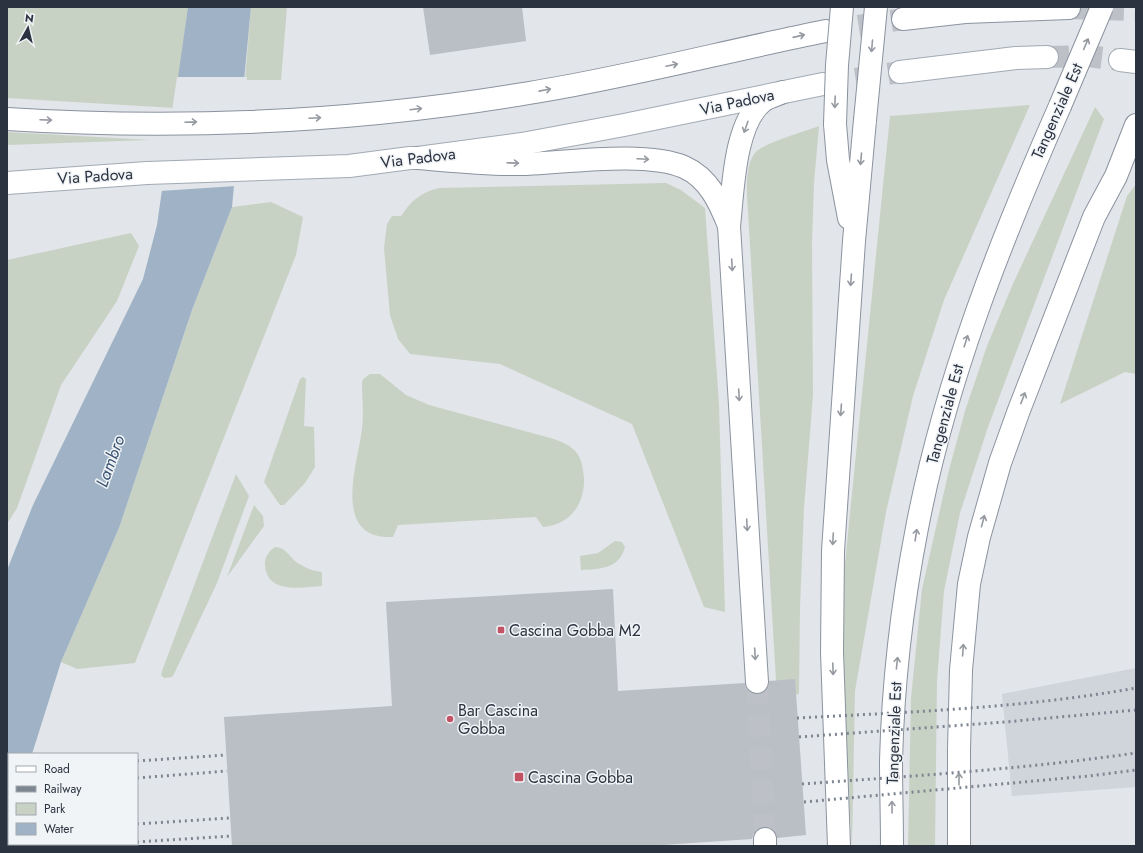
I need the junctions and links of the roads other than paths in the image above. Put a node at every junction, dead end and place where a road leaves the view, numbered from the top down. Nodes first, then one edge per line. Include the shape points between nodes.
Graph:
1 (842, 7) edge
2 (876, 7) edge
3 (1102, 7) edge
4 (1069, 8) edge
5 (903, 19) tunnel mouth
6 (826, 31) tunnel mouth
7 (1047, 57) tunnel mouth
8 (900, 72) tunnel mouth
9 (823, 84) tunnel mouth
10 (783, 92) junction
11 (7, 119) edge
12 (1136, 125) edge
13 (1136, 155) edge
14 (418, 158) junction
15 (1116, 176) junction
16 (7, 183) edge
17 (729, 226) junction
18 (854, 241) junction
19 (757, 682) tunnel mouth
20 (839, 846) edge
21 (892, 846) edge
22 (959, 846) edge

1 -> 18 main road, bridge via 836,65 835,124 838,160
2 -> 18 main road, bridge
21 -> 3 main road, Tangenziale Est, bridge via 891,761 897,664 916,534 929,472 953,383 1003,238
4 - 5 main road via 965,12
11 -> 6 main road via 152,122 276,120 377,114 523,94 626,75
7 - 8 main road via 1016,58
9 - 10 main road, Via Padova
10 - 14 main road, Via Padova via 522,144
10 -> 17 main road via 763,100 750,115 737,156
12 - 15 main road
13 - 15 main road
14 - 16 main road, Via Padova via 349,166 147,173
14 -> 17 main road via 525,164 632,159 674,164 693,172 708,185
22 -> 15 main road via 961,670 969,584 979,537 1000,463 1019,410 1094,218
17 -> 19 main road
18 -> 20 main road via 832,584

